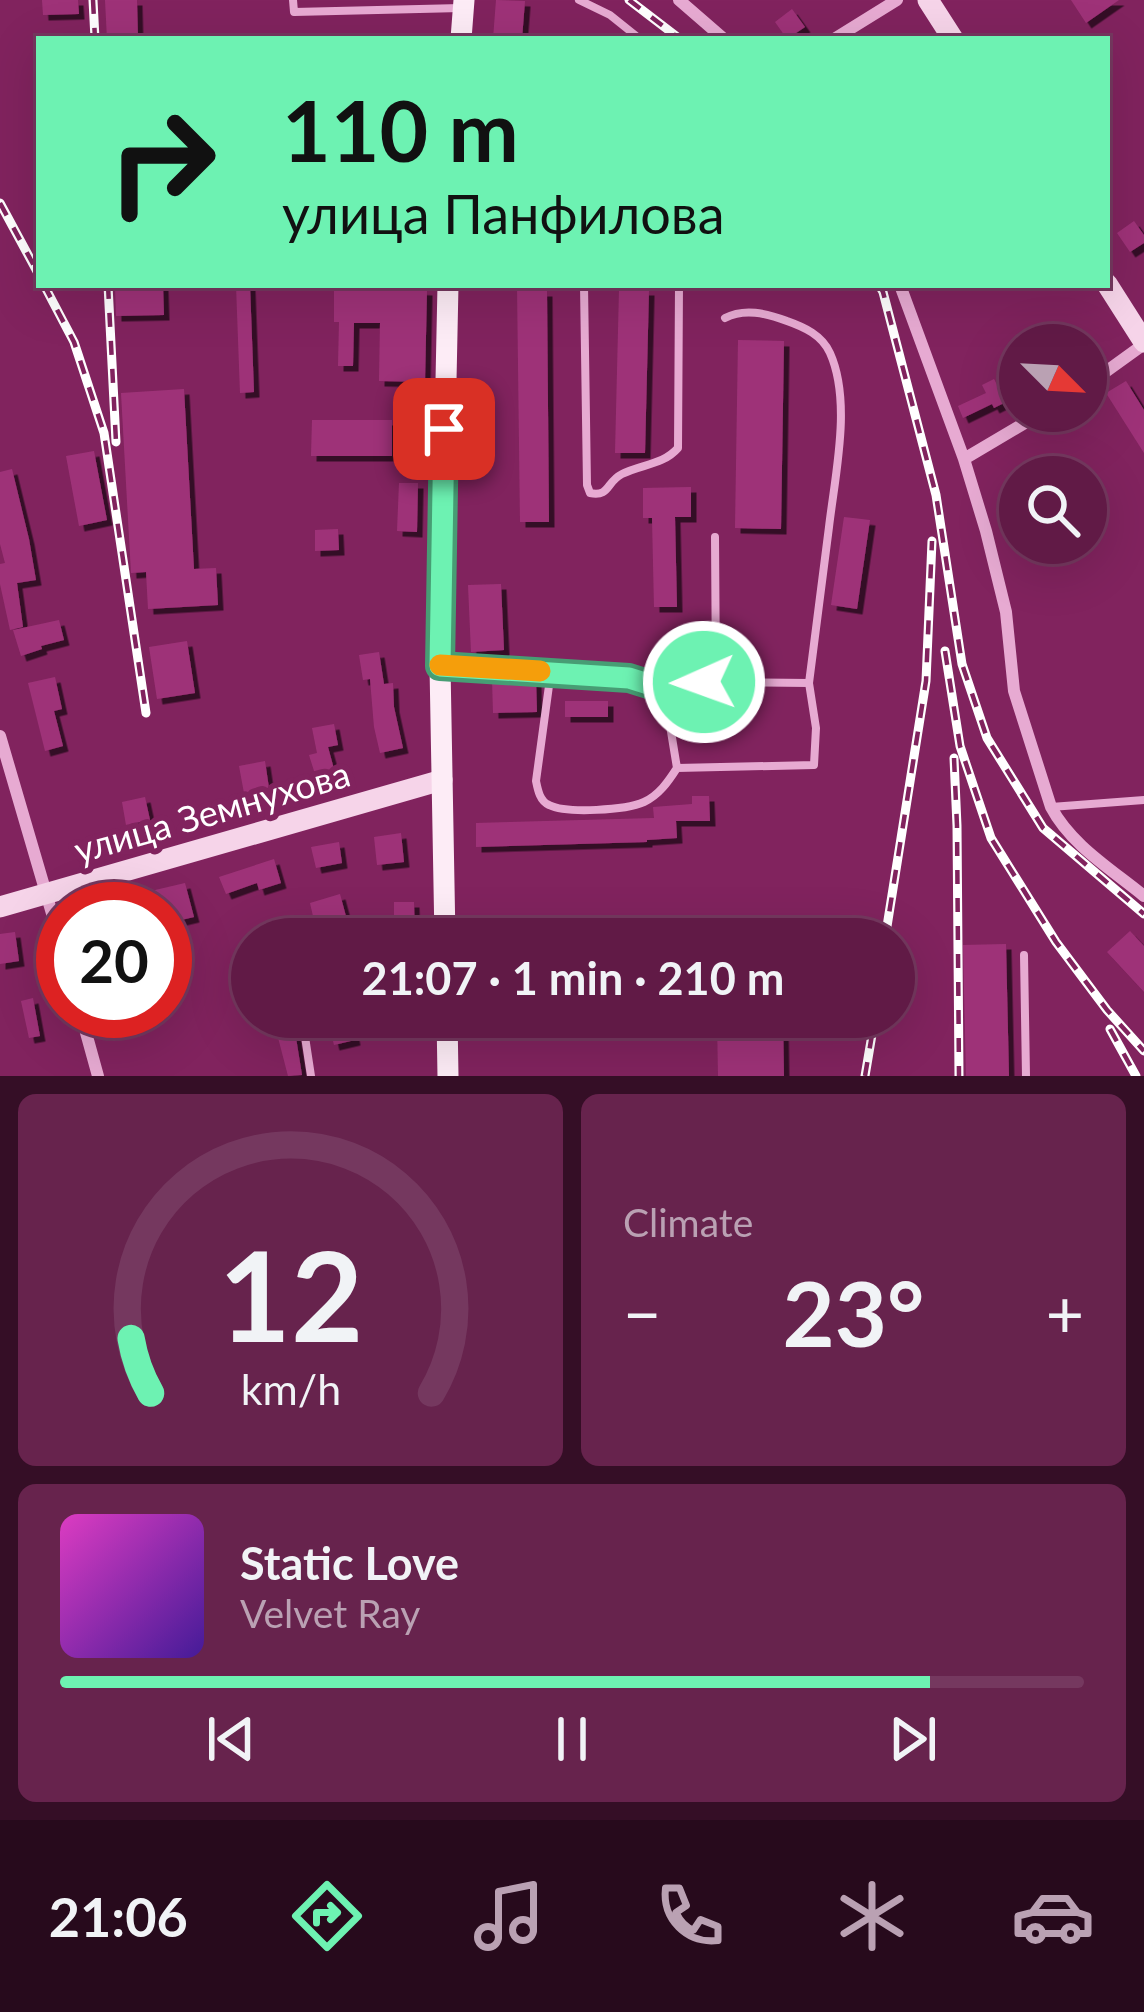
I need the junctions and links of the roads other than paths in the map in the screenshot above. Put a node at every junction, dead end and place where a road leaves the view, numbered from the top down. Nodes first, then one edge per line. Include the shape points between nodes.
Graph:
1 (293, 0) edge
2 (579, 0) edge
3 (679, 0) edge
4 (897, 0) edge
5 (928, 0) edge
6 (464, 4) edge
7 (461, 36) edge
8 (636, 36) edge
9 (721, 36) edge
10 (839, 36) edge
11 (950, 36) edge
12 (448, 288) edge
13 (584, 288) edge
14 (679, 288) edge
15 (901, 288) edge
16 (1110, 288) edge
17 (724, 318) dead end
18 (1144, 343) edge
19 (1107, 370) edge
20 (1010, 432) edge
21 (964, 459) junction
22 (715, 538) dead end
23 (440, 666) junction
24 (550, 671) junction
25 (716, 682) junction
26 (809, 683) junction
27 (664, 689) junction
28 (0, 736) edge
29 (676, 768) junction
30 (442, 780) junction
31 (1144, 800) edge
32 (1051, 807) junction
33 (43, 882) edge
34 (92, 882) edge
35 (1144, 896) edge
36 (36, 898) edge
37 (0, 907) edge
38 (445, 918) edge
39 (1024, 955) dead end
40 (87, 1038) edge
41 (305, 1038) edge
42 (447, 1038) edge
43 (98, 1076) edge
44 (311, 1076) edge
45 (448, 1076) edge
46 (1026, 1076) edge

1 - 6 lane via 294,11
2 - 8 lane
3 - 9 street
4 - 10 street
5 - 11 main road
6 - 7 main road
12 - 23 main road
13 - 14 lane via 586,485 596,496 618,475 678,448
15 - 21 street
16 - 18 main road
17 - 26 lane via 748,311 811,331 829,349 838,382 840,434
18 - 19 street
20 - 21 street
21 - 32 street via 1006,612 1014,691
22 - 25 lane
23 - 24 lane
23 - 30 main road
24 - 27 lane
24 - 29 lane via 536,781 549,805 625,808 658,793
25 - 26 lane
25 - 27 lane
26 - 29 lane via 814,765
27 - 29 lane
28 - 33 street
30 - 34 main road, улица Земнухова
30 - 38 main road
31 - 32 lane
32 - 35 street via 1078,844
36 - 37 main road, улица Земнухова
39 - 46 lane
40 - 43 street
41 - 44 lane
42 - 45 main road

